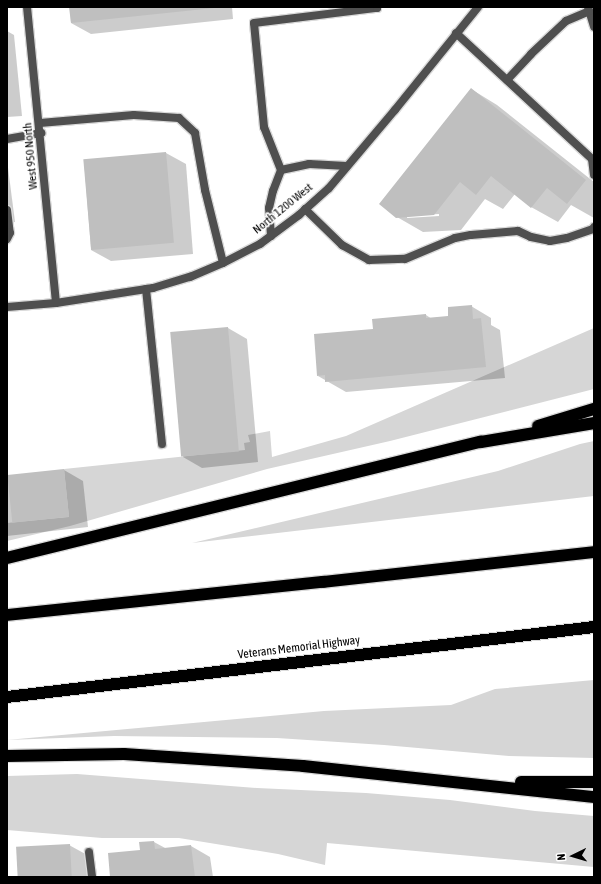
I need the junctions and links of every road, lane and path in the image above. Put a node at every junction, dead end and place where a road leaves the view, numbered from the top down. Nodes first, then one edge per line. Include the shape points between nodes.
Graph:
1 (27, 7) edge
2 (377, 7) edge
3 (478, 7) edge
4 (589, 9) edge
5 (594, 27) edge
6 (457, 31) junction
7 (507, 80) junction
8 (40, 123) junction
9 (41, 133) junction
10 (7, 139) edge
11 (347, 166) junction
12 (281, 170) junction
13 (594, 175) edge
14 (305, 209) junction
15 (7, 210) edge
16 (594, 227) edge
17 (270, 236) junction
18 (7, 239) edge
19 (223, 263) junction
20 (146, 289) junction
21 (56, 303) junction
22 (7, 307) edge
23 (594, 409) edge
24 (594, 422) edge
25 (481, 442) junction
26 (162, 444) dead end
27 (594, 552) edge
28 (7, 558) edge
29 (7, 615) edge
30 (594, 626) edge
31 (7, 696) edge
32 (7, 756) edge
33 (464, 782) junction
34 (594, 782) edge
35 (594, 797) edge
36 (89, 852) dead end
37 (92, 877) edge

1 - 8 street, West 950 North
2 - 12 street via 254,23 264,127
3 - 6 street, North 1200 West
4 - 5 street
4 - 7 street via 566,21
6 - 7 street
6 - 11 street, North 1200 West
7 - 13 street via 592,159
8 - 9 street, West 950 North
8 - 19 street via 134,115 179,118 195,133 205,190
9 - 10 street
9 - 21 street, West 950 North
11 - 12 street via 309,164
11 - 14 street, North 1200 West via 329,188
12 - 17 street via 269,208
14 - 16 street via 342,246 369,260 405,259 455,238 471,235 518,231 550,241 567,238
14 - 17 street, North 1200 West
15 - 18 street via 10,233
17 - 19 street, North 1200 West
19 - 20 street, North 1200 West
20 - 21 street, North 1200 West
20 - 26 street
21 - 22 street, North 1200 West
23 - 25 highway
24 - 25 highway
25 - 28 highway
27 - 29 highway
30 - 31 highway, Veterans Memorial Highway
32 - 33 highway via 124,754 303,766
33 - 34 highway
33 - 35 highway
36 - 37 street

